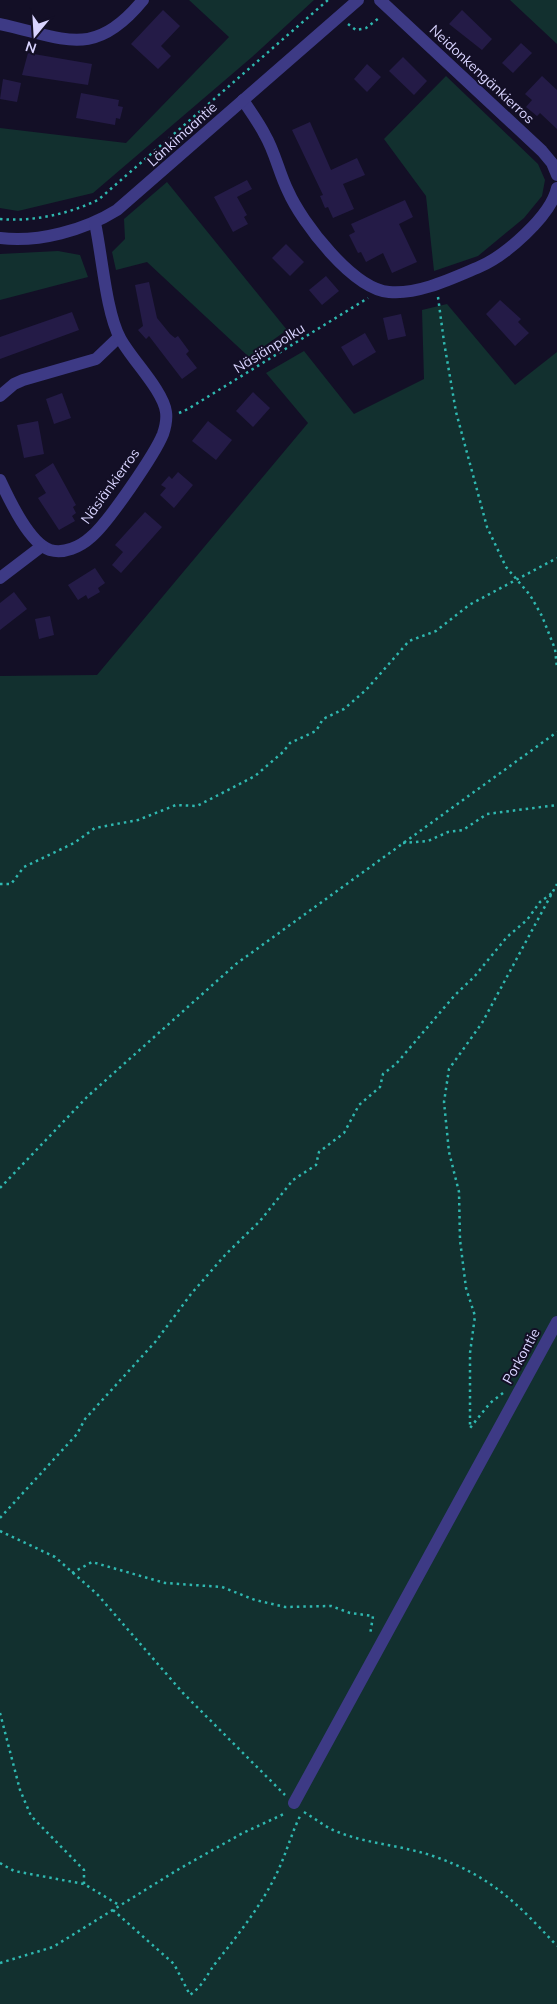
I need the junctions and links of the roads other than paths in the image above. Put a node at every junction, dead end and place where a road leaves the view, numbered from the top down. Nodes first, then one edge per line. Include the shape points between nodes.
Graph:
1 (143, 0) edge
2 (358, 0) edge
3 (385, 4) edge
4 (0, 24) edge
5 (243, 100) junction
6 (557, 175) edge
7 (557, 188) edge
8 (95, 223) junction
9 (0, 238) edge
10 (120, 337) junction
11 (0, 396) edge
12 (0, 480) edge
13 (42, 546) junction
14 (0, 578) edge
15 (557, 1322) edge
16 (298, 1807) road end

1 - 4 street via 118,27 89,40
2 - 5 street, Länkimaantie
3 - 6 street, Neidonkengänkierros via 542,151
5 - 7 street via 266,136 288,192 309,228 354,276 380,291 402,292 483,265 501,254 541,217 552,204
5 - 8 street, Länkimaantie via 117,210
8 - 9 street, Länkimaantie via 67,232
8 - 10 street
10 - 11 street via 96,358 14,384
10 - 13 street, Näsiänkierros via 166,411 158,444 92,537 65,551
12 - 13 street via 26,528
13 - 14 street
15 - 16 street, Porkontie

